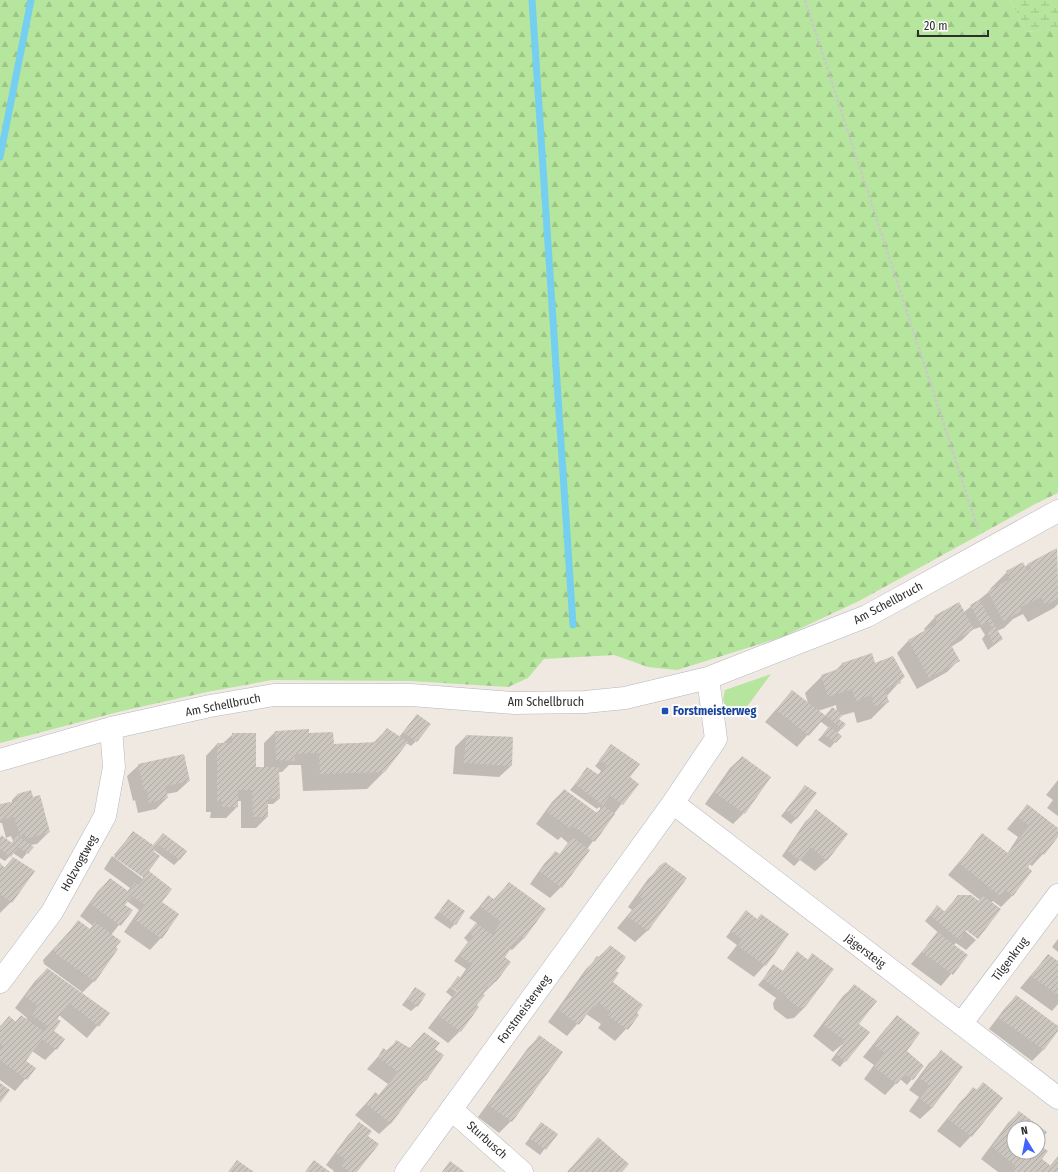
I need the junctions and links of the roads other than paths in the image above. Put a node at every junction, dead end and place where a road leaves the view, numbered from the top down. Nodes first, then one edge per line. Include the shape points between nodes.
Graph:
1 (1058, 511) edge
2 (708, 678) junction
3 (111, 728) junction
4 (0, 760) edge
5 (673, 803) junction
6 (1058, 894) edge
7 (0, 982) edge
8 (961, 1024) junction
9 (1058, 1098) edge
10 (452, 1109) junction
11 (406, 1172) edge
12 (522, 1172) edge

1 - 2 street, Am Schellbruch via 867,616
2 - 3 street, Am Schellbruch via 625,698 585,702 514,703 411,695 274,695
2 - 5 street, Forstmeisterweg via 716,739
3 - 4 street, Am Schellbruch
3 - 7 street, Holzvogtweg via 114,767 105,816 52,912
5 - 8 street, Jägersteig
5 - 10 street, Forstmeisterweg
6 - 8 street, Tilgenkrug
8 - 9 street, Jägersteig
10 - 11 street, Forstmeisterweg
10 - 12 street, Sturbusch

